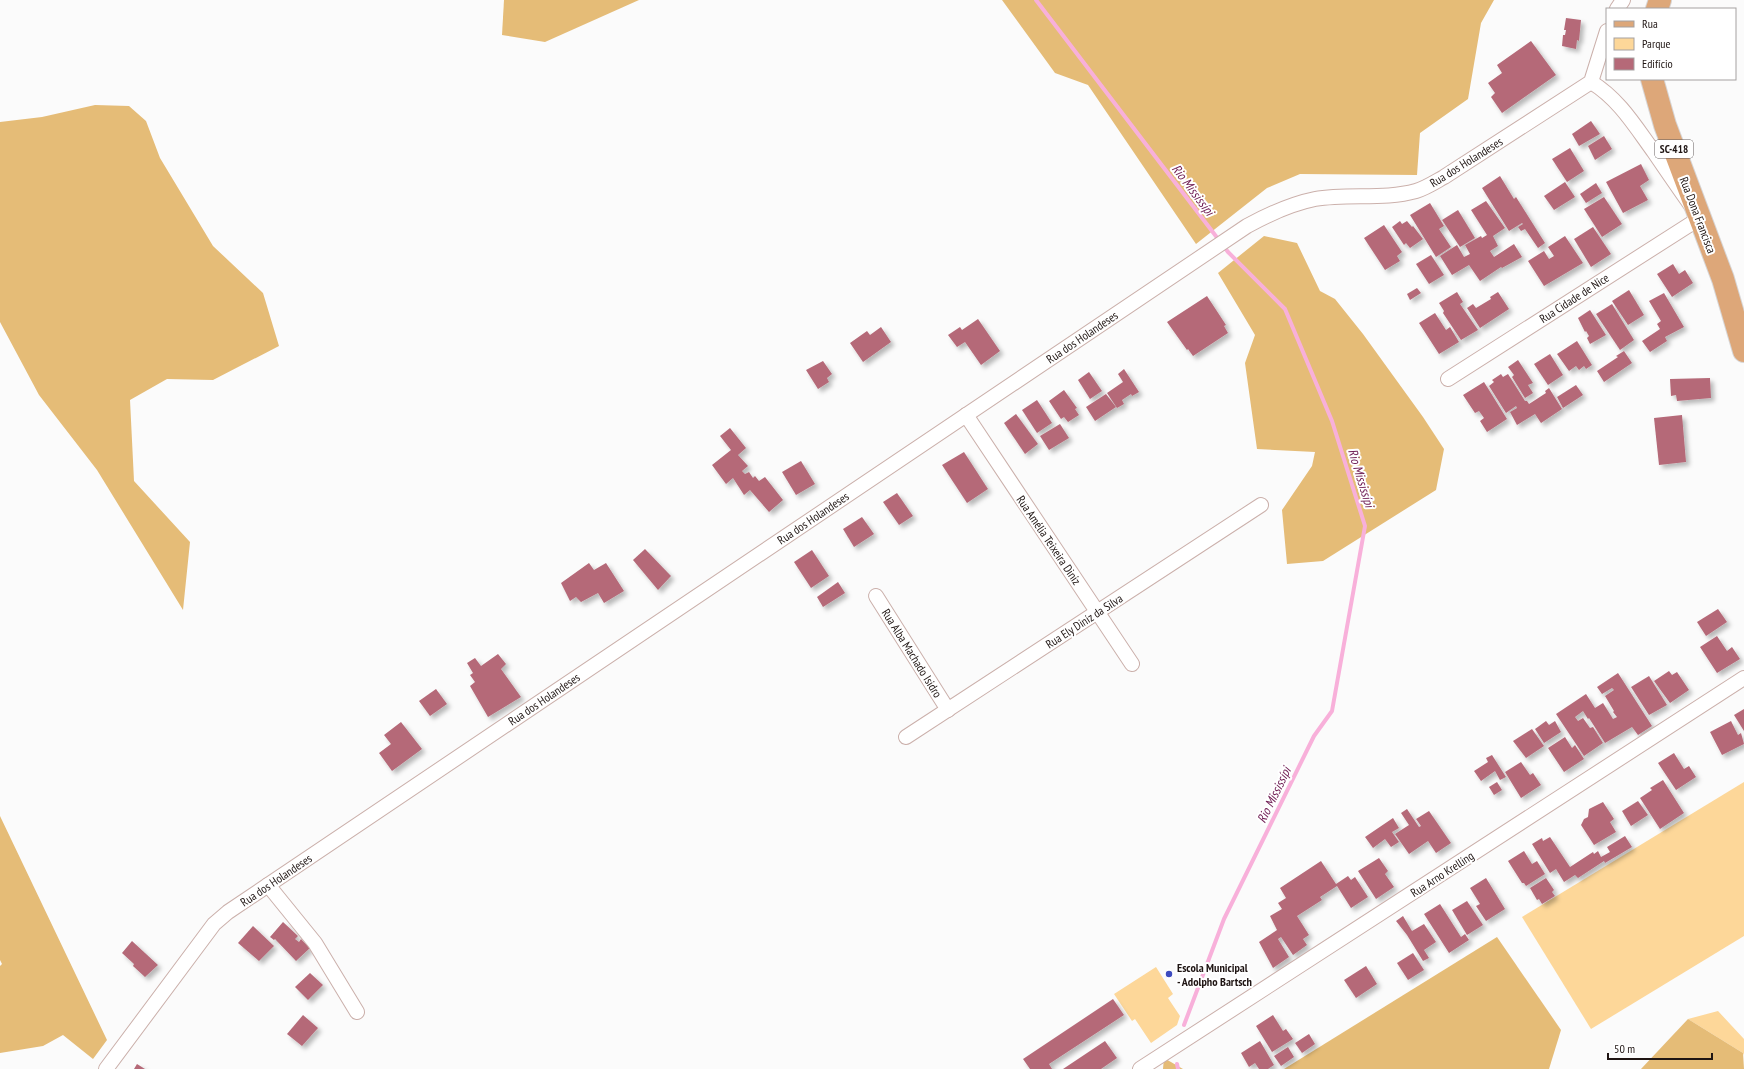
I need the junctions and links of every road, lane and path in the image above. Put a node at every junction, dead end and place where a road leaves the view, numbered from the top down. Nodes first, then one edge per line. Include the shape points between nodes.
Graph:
1 (1606, 34) edge
2 (1652, 80) edge
3 (1591, 82) junction
4 (1700, 218) junction
5 (1744, 351) edge
6 (1448, 379) dead end
7 (966, 415) junction
8 (1261, 505) dead end
9 (876, 596) dead end
10 (1097, 612) junction
11 (1132, 664) dead end
12 (1744, 678) edge
13 (948, 710) junction
14 (906, 737) dead end
15 (268, 885) junction
16 (356, 1012) dead end
17 (106, 1069) edge
18 (1140, 1069) edge

1 - 3 street
2 - 4 main road, Rua Dona Francisca / SC-418 via 1665,125
3 - 4 street via 1616,101
3 - 7 street, Rua dos Holandeses via 1444,177 1419,190 1400,195 1316,199 1274,211 1229,238
4 - 5 main road, Rua Dona Francisca / SC-418 via 1723,279
4 - 6 street, Rua Cidade de Nice
7 - 10 street, Rua Amélia Teixeira Diniz
7 - 15 street, Rua dos Holandeses
8 - 10 street, Rua Ely Diniz da Silva
9 - 13 street, Rua Alba Machado Isidro
10 - 11 street, Rua Amélia Teixeira Diniz
10 - 13 street, Rua Ely Diniz da Silva
12 - 18 street, Rua Arno Krelling
13 - 14 street, Rua Ely Diniz da Silva
15 - 16 street via 315,943
15 - 17 street, Rua dos Holandeses via 214,924

